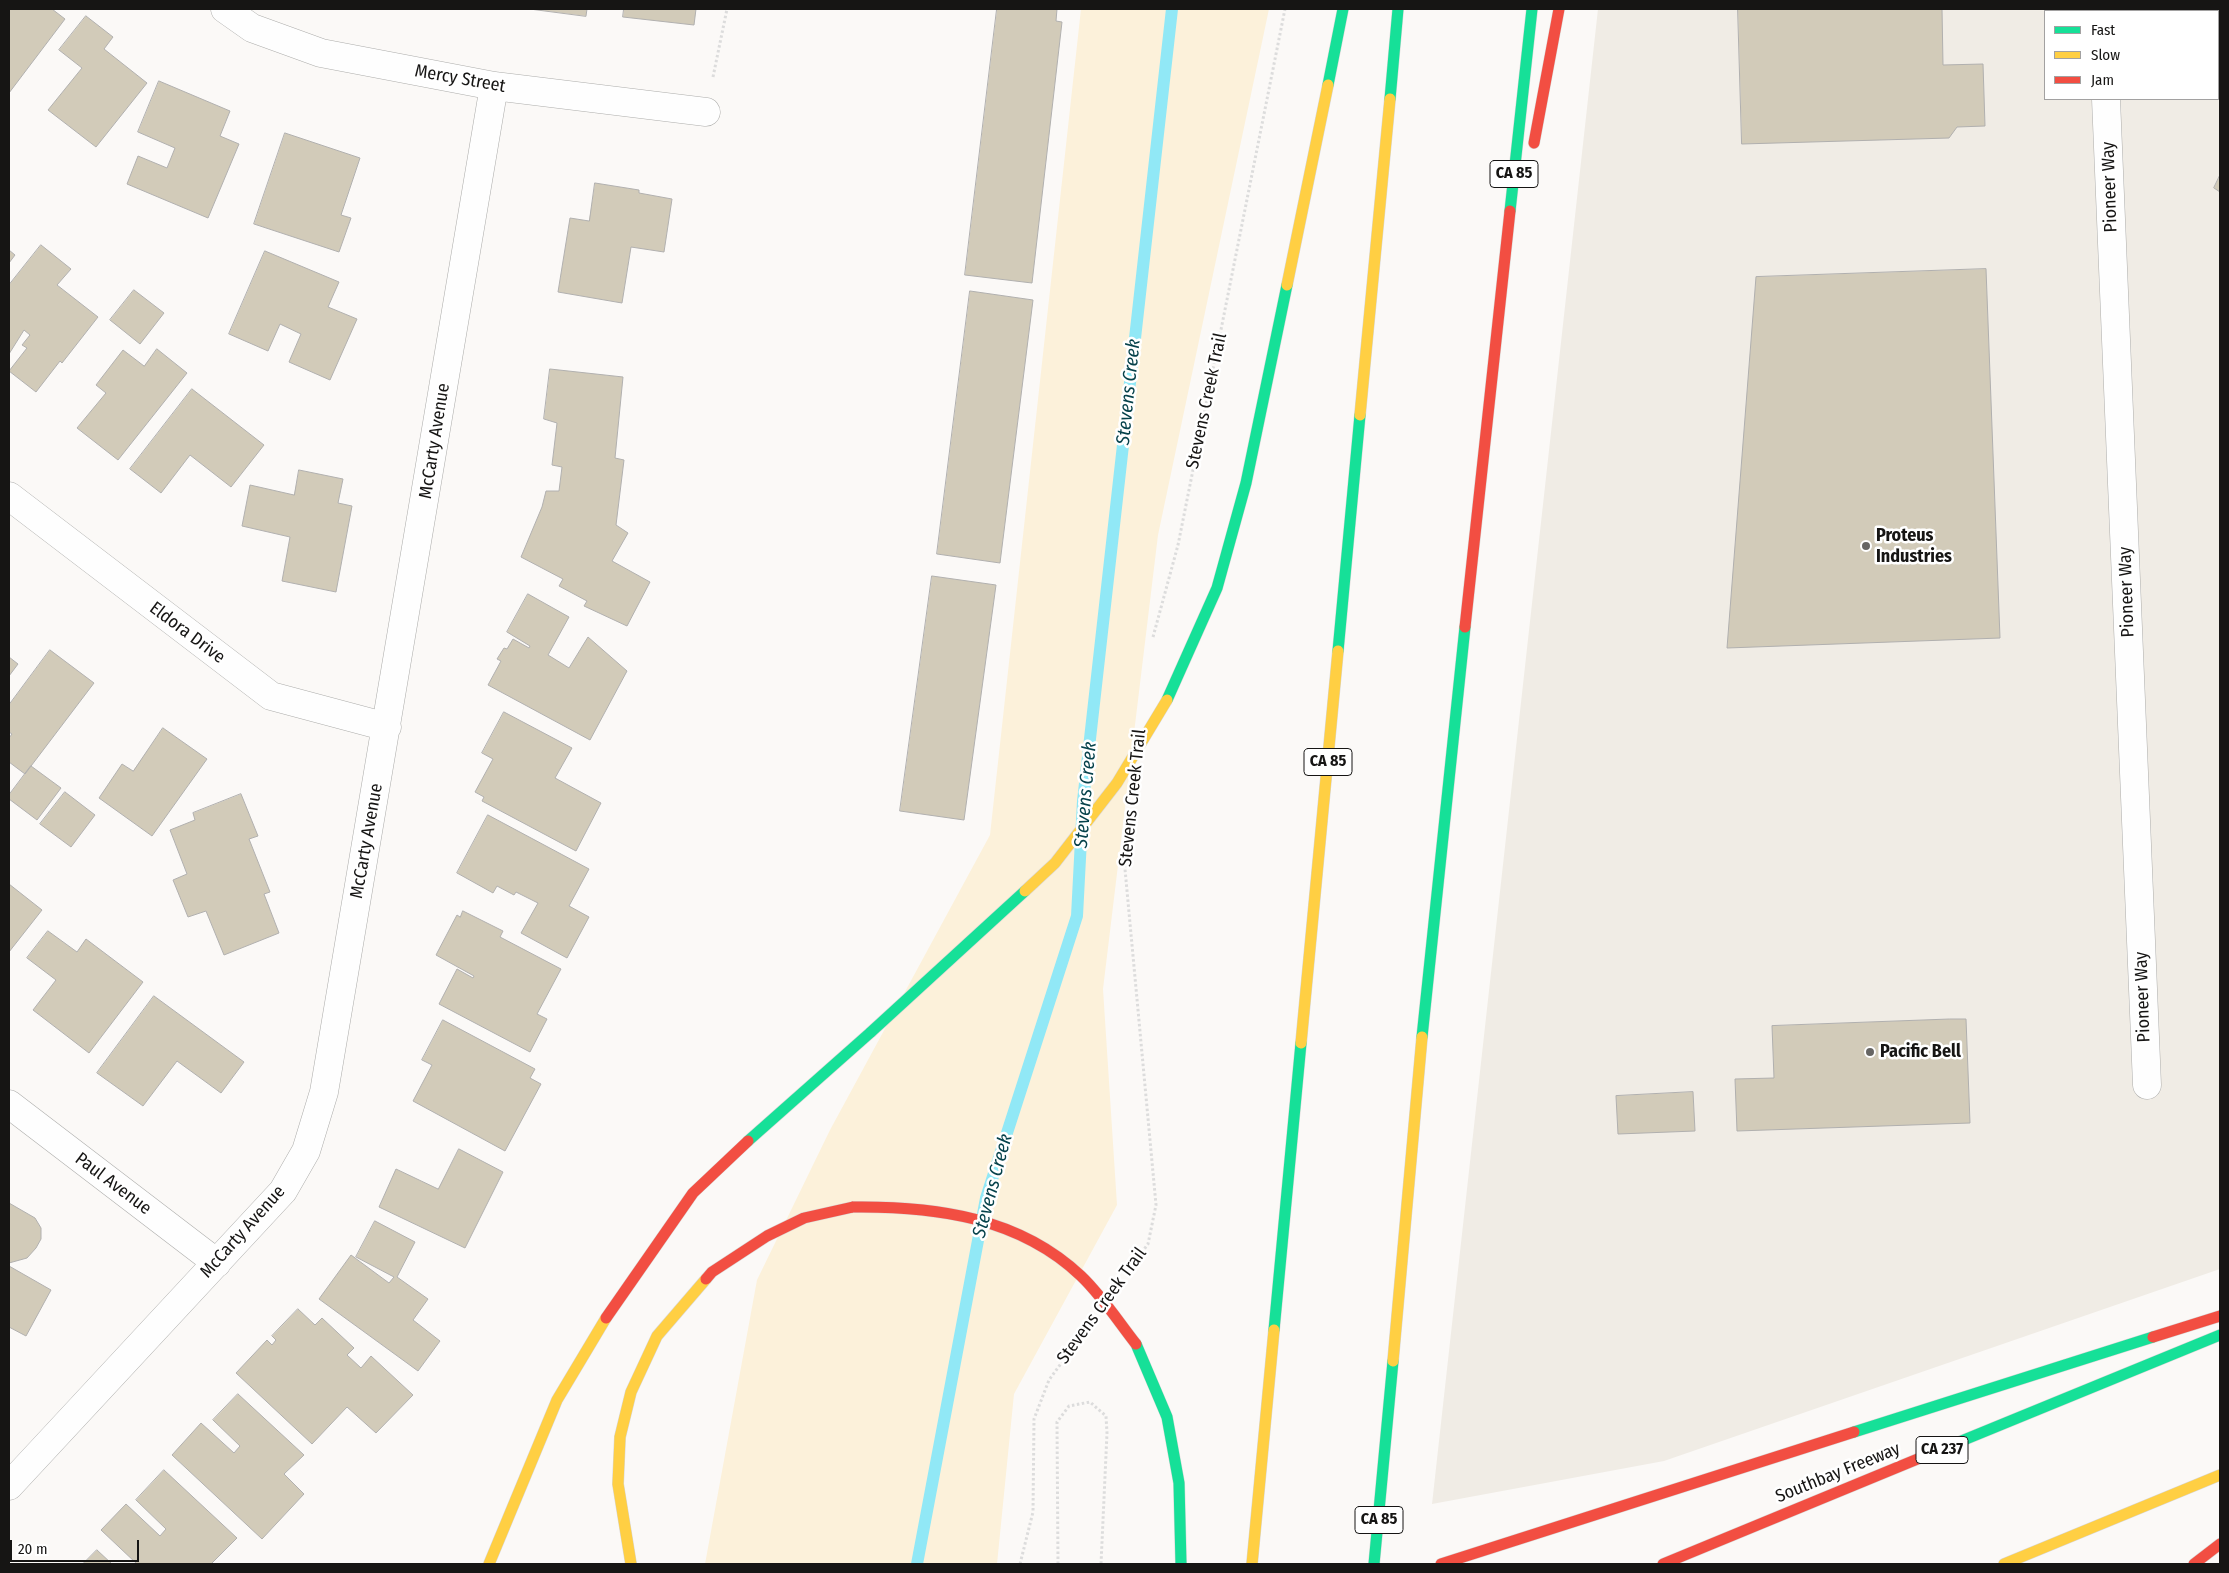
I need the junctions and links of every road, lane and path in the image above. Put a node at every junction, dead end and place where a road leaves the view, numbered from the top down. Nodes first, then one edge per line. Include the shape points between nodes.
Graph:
1 (225, 9) edge
2 (726, 9) edge
3 (1285, 9) edge
4 (1342, 9) edge
5 (1398, 9) edge
6 (1532, 9) edge
7 (1559, 9) edge
8 (494, 86) junction
9 (2106, 100) edge
10 (706, 112) joint
11 (1532, 154) dead end
12 (1523, 203) dead end
13 (1497, 339) junction
14 (9, 496) edge
15 (1150, 645) dead end
16 (387, 727) junction
17 (1130, 820) dead end
18 (2147, 1085) dead end
19 (9, 1104) edge
20 (217, 1263) junction
21 (1124, 1276) dead end
22 (2220, 1316) edge
23 (1084, 1332) dead end
24 (2220, 1335) edge
25 (2220, 1475) edge
26 (1384, 1476) junction
27 (9, 1486) edge
28 (2220, 1544) edge
29 (1181, 1559) edge
30 (489, 1564) edge
31 (630, 1564) edge
32 (1020, 1564) edge
33 (1058, 1564) edge
34 (1101, 1564) edge
35 (1252, 1564) edge
36 (1374, 1564) edge
37 (1381, 1564) edge
38 (1441, 1564) edge
39 (1663, 1564) edge
40 (2004, 1564) edge
41 (2194, 1564) edge

1 - 8 street, Mercy Street via 252,28 321,53
2 - 10 path
3 - 15 path, Stevens Creek Trail via 1178,545
4 - 30 highway, bridge via 1246,482 1217,588 1167,700 1117,783 1055,863 693,1193 612,1307 557,1400
5 - 35 highway, CA 85
6 - 13 highway, CA 85
7 - 11 highway
8 - 10 street, Mercy Street
8 - 16 street, McCarty Avenue
9 - 18 street, Pioneer Way
12 - 13 highway
13 - 26 highway, CA 85 via 1429,964
14 - 16 street, Eldora Drive via 271,696
16 - 20 street, McCarty Avenue via 324,1092 306,1151 283,1191
17 - 21 path, Stevens Creek Trail via 1125,869 1156,1205 1148,1244
19 - 20 street, Paul Avenue
20 - 27 street, McCarty Avenue
22 - 38 highway
23 - 32 path, Stevens Creek Trail via 1049,1380 1034,1419 1033,1512
24 - 39 highway, Southbay Freeway / CA 237
25 - 40 highway
26 - 36 highway, CA 85
26 - 37 highway
28 - 41 highway
29 - 31 highway, bridge via 1179,1483 1167,1417 1136,1344 1098,1294 1072,1267 1034,1241 999,1225 951,1212 887,1206 853,1207 804,1218 766,1236 712,1272 657,1336 631,1392 620,1437 618,1484
33 - 34 path via 1057,1422 1069,1406 1090,1402 1106,1416

